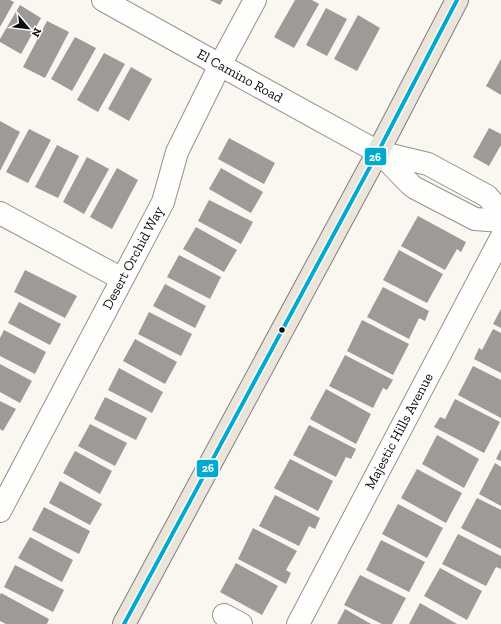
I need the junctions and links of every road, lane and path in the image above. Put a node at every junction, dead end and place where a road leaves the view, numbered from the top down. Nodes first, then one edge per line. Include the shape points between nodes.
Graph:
1 (103, 0) edge
2 (256, 0) edge
3 (457, 0) edge
4 (220, 65) junction
5 (378, 152) junction
6 (467, 185) junction
7 (454, 208) junction
8 (501, 212) edge
9 (0, 213) edge
10 (501, 221) edge
11 (501, 238) edge
12 (122, 279) junction
13 (0, 511) edge
14 (124, 624) edge
15 (298, 624) edge

1 - 4 street, El Camino Road
2 - 4 street, Desert Orchid Way
3 - 5 main road
4 - 5 street, El Camino Road
4 - 12 street, Desert Orchid Way via 177,152 163,202
5 - 6 street, El Camino Road via 428,164
5 - 7 street, El Camino Road via 410,184
5 - 14 main road
6 - 7 street
6 - 8 street, El Camino Road via 486,196
7 - 10 street, El Camino Road via 475,219
9 - 12 street
11 - 15 street, Majestic Hills Avenue
12 - 13 street, Desert Orchid Way

